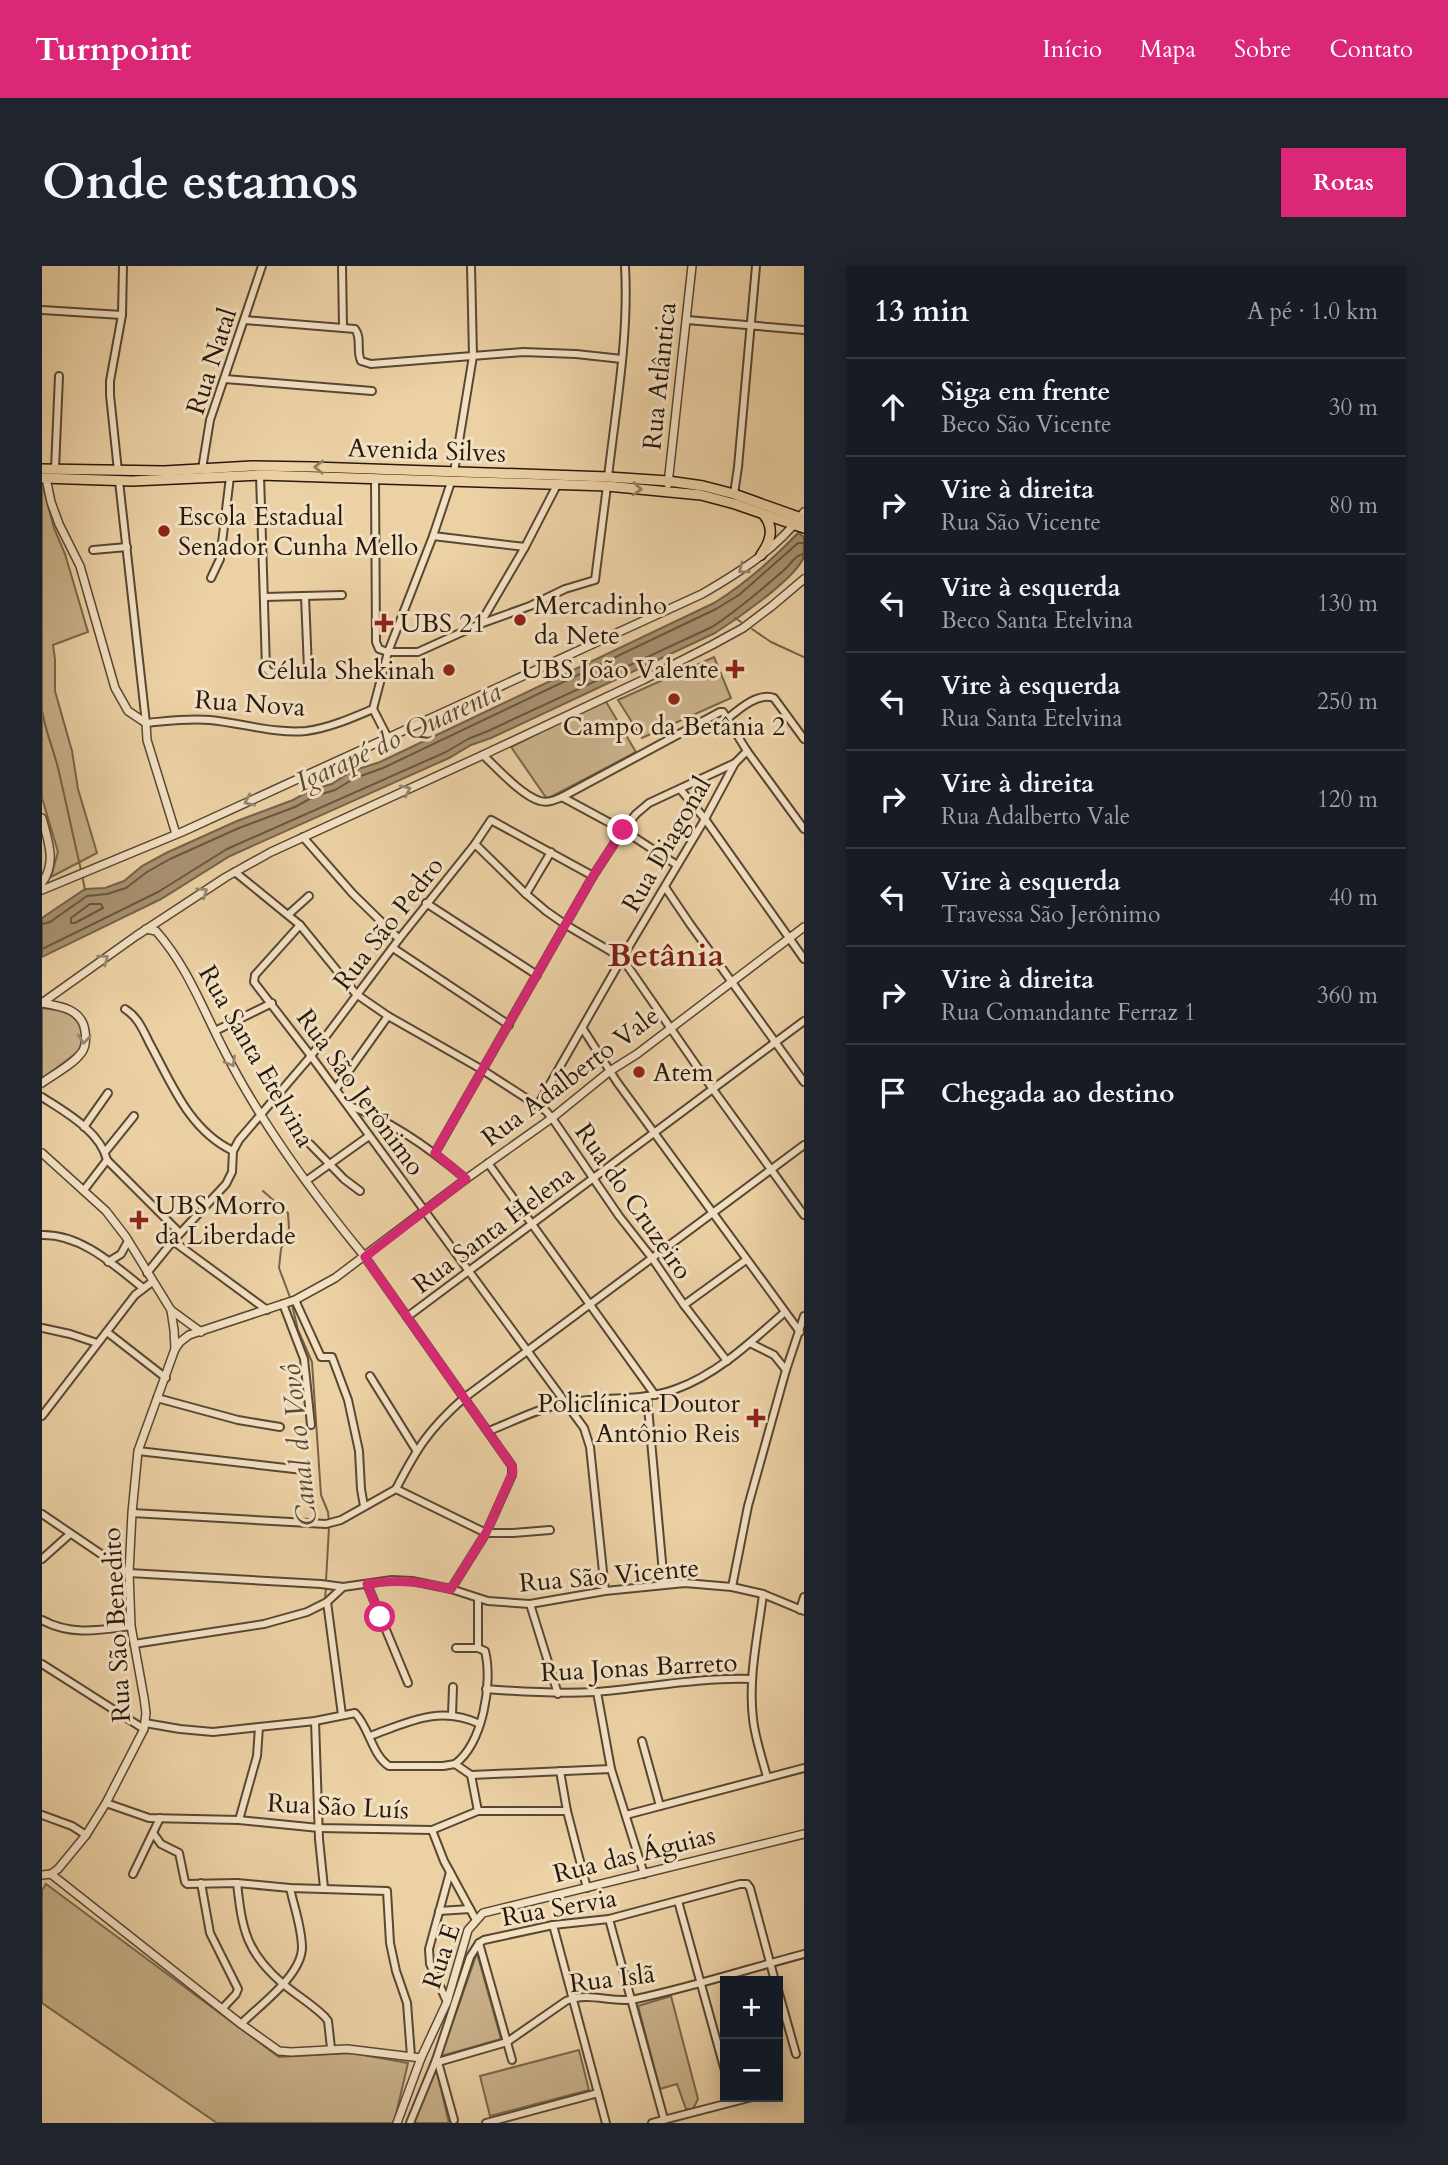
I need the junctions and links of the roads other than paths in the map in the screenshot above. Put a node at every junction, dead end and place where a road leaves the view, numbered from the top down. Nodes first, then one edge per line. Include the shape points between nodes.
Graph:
1 (123, 266) edge
2 (262, 266) edge
3 (342, 266) edge
4 (471, 266) edge
5 (692, 266) edge
6 (757, 266) edge
7 (625, 270) edge
8 (42, 310) edge
9 (122, 315) junction
10 (245, 320) junction
11 (687, 320) junction
12 (751, 326) junction
13 (343, 327) junction
14 (804, 330) edge
15 (473, 356) junction
16 (622, 359) junction
17 (59, 376) dead end
18 (225, 379) junction
19 (372, 391) dead end
20 (55, 469) junction
21 (202, 469) junction
22 (43, 472) edge
23 (260, 475) junction
24 (118, 476) junction
25 (230, 477) junction
26 (453, 477) junction
27 (375, 478) junction
28 (607, 481) junction
29 (557, 485) junction
30 (668, 486) junction
31 (734, 494) junction
32 (762, 514) junction
33 (802, 521) edge
34 (433, 536) junction
35 (127, 547) junction
36 (525, 547) junction
37 (93, 550) dead end
38 (761, 555) junction
39 (211, 578) dead end
40 (804, 579) edge
41 (342, 595) dead end
42 (306, 596) junction
43 (264, 597) junction
44 (480, 624) junction
45 (388, 652) junction
46 (373, 709) junction
47 (727, 719) junction
48 (146, 723) junction
49 (388, 738) junction
50 (804, 739) edge
51 (747, 751) junction
52 (484, 755) junction
53 (735, 763) junction
54 (680, 789) junction
55 (562, 797) junction
56 (42, 819) edge
57 (705, 819) junction
58 (804, 829) edge
59 (623, 830) junction
60 (176, 834) junction
61 (303, 837) junction
62 (475, 844) junction
63 (551, 852) junction
64 (677, 865) junction
65 (235, 872) junction
66 (593, 876) junction
67 (42, 883) edge
68 (665, 887) junction
69 (42, 890) edge
70 (526, 894) junction
71 (309, 896) dead end
72 (426, 904) junction
73 (289, 915) junction
74 (300, 925) junction
75 (566, 925) junction
76 (804, 927) edge
77 (146, 929) junction
78 (789, 938) junction
79 (399, 939) junction
80 (393, 948) junction
81 (622, 958) junction
82 (804, 959) edge
83 (537, 975) junction
84 (733, 982) junction
85 (356, 994) junction
86 (42, 1003) edge
87 (272, 1003) junction
88 (125, 1009) dead end
89 (388, 1016) junction
90 (804, 1021) edge
91 (509, 1024) junction
92 (670, 1028) junction
93 (583, 1029) junction
94 (215, 1031) junction
95 (775, 1042) junction
96 (311, 1055) junction
97 (481, 1069) junction
98 (610, 1071) junction
99 (804, 1082) edge
100 (42, 1083) edge
101 (712, 1088) junction
102 (336, 1089) junction
103 (108, 1093) dead end
104 (42, 1097) edge
105 (348, 1105) junction
106 (538, 1105) junction
107 (261, 1114) junction
108 (134, 1116) dead end
109 (552, 1118) junction
110 (84, 1127) junction
111 (654, 1133) junction
112 (369, 1136) junction
113 (310, 1144) dead end
114 (804, 1145) edge
115 (233, 1151) junction
116 (105, 1152) junction
117 (42, 1153) edge
118 (435, 1153) junction
119 (107, 1160) junction
120 (488, 1163) junction
121 (329, 1164) junction
122 (771, 1169) junction
123 (466, 1179) junction
124 (592, 1179) junction
125 (306, 1181) junction
126 (84, 1189) junction
127 (360, 1191) dead end
128 (424, 1210) junction
129 (712, 1213) junction
130 (804, 1215) edge
131 (531, 1224) junction
132 (180, 1233) junction
133 (42, 1235) edge
134 (128, 1241) junction
135 (173, 1241) junction
136 (365, 1257) junction
137 (652, 1258) junction
138 (746, 1260) junction
139 (108, 1262) junction
140 (470, 1271) junction
141 (147, 1273) junction
142 (152, 1282) junction
143 (143, 1288) junction
144 (290, 1302) junction
145 (591, 1304) junction
146 (684, 1305) junction
147 (171, 1310) junction
148 (267, 1310) junction
149 (785, 1312) junction
150 (804, 1316) edge
151 (407, 1317) junction
152 (42, 1328) edge
153 (107, 1332) junction
154 (201, 1332) junction
155 (800, 1332) junction
156 (97, 1343) junction
157 (750, 1343) junction
158 (175, 1349) junction
159 (527, 1350) junction
160 (727, 1361) junction
161 (786, 1370) junction
162 (370, 1376) dead end
163 (166, 1377) junction
164 (651, 1395) junction
165 (157, 1398) junction
166 (464, 1398) junction
167 (566, 1403) junction
168 (42, 1416) edge
169 (311, 1424) dead end
170 (280, 1427) dead end
171 (489, 1432) junction
172 (416, 1450) junction
173 (138, 1451) junction
174 (303, 1470) dead end
175 (396, 1489) junction
176 (363, 1506) junction
177 (132, 1513) junction
178 (42, 1514) edge
179 (550, 1530) dead end
180 (486, 1533) junction
181 (70, 1534) junction
182 (42, 1559) edge
183 (129, 1573) junction
184 (367, 1584) junction
185 (664, 1584) junction
186 (344, 1587) junction
187 (732, 1587) junction
188 (451, 1589) junction
189 (605, 1591) junction
190 (763, 1594) junction
191 (804, 1597) edge
192 (478, 1599) junction
193 (325, 1603) junction
194 (530, 1604) junction
195 (802, 1610) edge
196 (42, 1620) edge
197 (131, 1626) junction
198 (134, 1644) junction
199 (456, 1648) dead end
200 (478, 1648) junction
201 (42, 1664) edge
202 (752, 1679) junction
203 (408, 1682) dead end
204 (453, 1687) dead end
205 (486, 1689) junction
206 (597, 1692) junction
207 (558, 1694) junction
208 (342, 1714) junction
209 (452, 1715) junction
210 (315, 1721) junction
211 (480, 1724) junction
212 (144, 1726) junction
213 (260, 1727) junction
214 (370, 1736) junction
215 (642, 1741) dead end
216 (455, 1765) junction
217 (804, 1768) edge
218 (611, 1769) junction
219 (560, 1771) junction
220 (471, 1775) junction
221 (767, 1777) junction
222 (106, 1802) junction
223 (660, 1806) junction
224 (478, 1811) junction
225 (567, 1811) junction
226 (42, 1815) edge
227 (626, 1815) junction
228 (160, 1818) junction
229 (239, 1820) junction
230 (319, 1828) junction
231 (432, 1830) junction
232 (153, 1833) junction
233 (804, 1834) edge
234 (86, 1835) junction
235 (450, 1872) junction
236 (46, 1874) edge
237 (133, 1874) dead end
238 (644, 1874) junction
239 (237, 1883) junction
240 (201, 1884) junction
241 (290, 1888) junction
242 (324, 1888) junction
243 (587, 1888) junction
244 (678, 1901) junction
245 (470, 1909) junction
246 (439, 1911) junction
247 (609, 1919) junction
248 (476, 1920) junction
249 (553, 1925) junction
250 (479, 1943) junction
251 (804, 1954) edge
252 (770, 1963) junction
253 (774, 1976) edge
254 (701, 1982) junction
255 (283, 1984) junction
256 (573, 1998) junction
257 (632, 2000) junction
258 (447, 2002) junction
259 (783, 2008) edge
260 (222, 2009) junction
261 (241, 2024) junction
262 (507, 2042) junction
263 (331, 2049) junction
264 (720, 2052) edge
265 (796, 2054) dead end
266 (411, 2056) junction
267 (421, 2058) junction
268 (512, 2060) dead end
269 (437, 2061) junction
270 (598, 2093) junction
271 (732, 2102) edge
272 (664, 2119) junction
273 (454, 2120) dead end
274 (397, 2123) edge
275 (410, 2123) edge
276 (486, 2123) edge
277 (606, 2123) edge
278 (652, 2123) edge

1 - 9 street
2 - 10 street, Rua Natal
3 - 13 street
4 - 15 street
5 - 11 street, Rua Atlântica
6 - 12 street
7 - 16 street
8 - 9 street
9 - 24 street via 110,388
10 - 13 street
10 - 18 street, Rua Natal
11 - 12 street
11 - 30 street, Rua Atlântica
12 - 14 street
12 - 31 street
13 - 15 street via 357,330 358,358 364,363
15 - 16 street via 523,352
15 - 26 street
16 - 28 street
17 - 20 street
18 - 19 street
18 - 21 street, Rua Natal via 208,431
20 - 22 main road, Avenida Silves
20 - 24 main road, Avenida Silves
21 - 24 main road, Avenida Silves
26 -> 21 main road, Avenida Silves via 288,466
22 - 24 main road, Avenida Silves
22 - 48 street via 59,524 80,566 115,688 128,711
23 - 25 main road, Avenida Silves
23 - 27 main road, Avenida Silves
23 - 43 street
24 - 25 main road, Avenida Silves
24 - 35 street
25 - 39 street via 219,559
26 - 27 main road, Avenida Silves
26 - 28 main road, Avenida Silves
26 - 29 main road, Avenida Silves
26 - 34 street
27 - 45 street via 376,642
28 - 29 main road, Avenida Silves
28 - 30 main road, Avenida Silves
28 - 44 street via 595,580
29 - 36 street
30 - 31 main road, Avenida Silves via 703,486
30 - 32 main road, Avenida Silves
31 - 33 main road, Avenida Silves
32 - 33 main road, Avenida Silves
32 - 38 main road via 771,535
33 - 38 street
34 - 36 street
34 - 45 street
35 - 37 street
35 - 48 street
36 - 44 street
38 -> 49 street via 702,594
40 - 52 street via 723,639
41 - 42 street
42 - 43 street
42 - 43 street via 309,664 303,674 267,670
44 - 45 street via 418,652
45 - 46 street
46 - 48 street, Rua Nova via 308,731 209,720
46 - 49 street
47 - 50 street via 762,696 771,696
47 - 51 street
47 - 55 street via 720,712
48 - 60 street
49 -> 60 street
51 - 53 street, Rua Diagonal
51 - 58 street
52 - 55 street via 528,795 549,802
61 -> 52 street
53 - 54 street
53 - 57 street, Rua Diagonal
54 - 57 street
54 - 59 street via 649,803
55 - 59 street
56 - 67 street via 51,859
57 - 64 street, Rua Diagonal
57 - 78 street
59 - 64 street
59 - 66 street
60 - 69 street
61 - 65 street
61 - 79 street
62 - 63 street, Rua São Pedro via 491,820
62 - 70 street
62 - 72 street, Rua São Pedro
63 - 66 street, Rua São Pedro
63 - 70 street
64 - 68 street, Rua Diagonal
65 - 73 street, Rua do Cruzeiro
77 -> 65 street
66 - 75 street
68 - 81 street, Rua Diagonal
68 - 84 street
70 - 75 street
71 - 73 street
72 - 79 street, Rua São Pedro
72 - 83 street
73 - 74 street, Rua do Cruzeiro
74 - 85 street, Rua do Cruzeiro
74 - 87 street, Rua São Jerônimo via 255,975 254,982
75 - 81 street
75 - 83 street
76 - 78 street, Rua Adalberto Vale
86 -> 77 street
77 - 94 street, Rua Santa Etelvina via 163,938
78 - 82 street
78 - 84 street, Rua Adalberto Vale
79 - 80 street, Rua São Pedro
80 - 85 street, Rua São Pedro
80 - 91 street
81 - 92 street
81 - 93 street, Rua Diagonal
83 - 91 street
84 - 92 street, Rua Adalberto Vale
84 - 95 street
85 - 89 street, Rua do Cruzeiro
85 - 96 street, Rua São Pedro
86 -> 100 street via 72,1011 84,1026 86,1040 77,1058
87 - 94 street
87 - 96 street, Rua São Jerônimo
88 - 115 street via 137,1018 193,1121
89 - 97 street, Rua do Cruzeiro
89 - 102 street
90 - 95 street, Rua Santa Helena
91 - 97 street
92 - 98 street, Rua Adalberto Vale
92 - 101 street
93 - 98 street
93 - 106 street, Rua Diagonal
94 -> 107 street, Rua Santa Etelvina
95 - 99 street
95 - 101 street, Rua Santa Helena
96 - 102 street, Rua São Jerônimo
96 - 107 street, Rua São Pedro
97 - 106 street, Rua do Cruzeiro
97 - 118 street
98 - 109 street, Rua Adalberto Vale
98 - 111 street
101 - 111 street, Rua Santa Helena
101 - 122 street
102 - 105 street, Rua São Jerônimo
103 - 110 street
104 - 110 street
105 - 112 street, Rua São Jerônimo
105 - 118 street
106 - 109 street, Rua do Cruzeiro
107 - 115 street, Rua São Pedro
107 - 125 street, Rua Santa Etelvina
108 - 116 street
109 - 120 street, Rua Adalberto Vale
109 - 124 street, Rua do Cruzeiro
110 - 116 street
111 - 124 street, Rua Santa Helena
111 - 129 street
112 - 121 street
112 - 128 street, Rua São Jerônimo
113 - 121 street
114 - 122 street
115 - 132 street, Rua São Pedro via 226,1184
116 - 119 street
117 - 126 street, Rua São Benedito
118 - 123 street
119 - 126 street
119 - 132 street
120 - 123 street, Rua Adalberto Vale
120 - 131 street
121 - 125 street
121 - 127 street
122 - 129 street
122 - 130 street
123 - 128 street, Rua Adalberto Vale
124 - 131 street, Rua Santa Helena
124 - 137 street, Rua do Cruzeiro
125 - 136 street, Rua Santa Etelvina
126 - 134 street, Rua São Benedito
128 - 136 street, Rua Adalberto Vale
128 - 140 street, Rua São Jerônimo
129 - 137 street
129 - 138 street
131 - 140 street, Rua Santa Helena
131 - 145 street
132 - 135 street, Rua São Pedro
133 - 139 street via 72,1239
134 - 139 street via 121,1254
134 - 141 street, Rua São Benedito
135 - 141 street, Rua São Pedro
135 - 148 street
136 - 144 street, Rua Adalberto Vale
136 - 151 street, Rua Santa Etelvina
137 - 145 street
137 - 146 street, Rua do Cruzeiro
138 - 146 street
138 - 149 street
139 - 143 street
140 - 151 street, Rua Santa Helena
140 - 159 street, Rua São Jerônimo
141 - 142 street, Rua São Benedito
142 - 143 street
142 - 147 street, Rua São Benedito
143 - 153 street
144 - 148 street, Rua Adalberto Vale
144 - 169 street via 305,1365
144 - 176 street via 321,1357 332,1357 348,1400 359,1451
145 - 159 street
145 - 164 street
146 - 160 street, Rua do Cruzeiro
147 - 154 street, Rua São Benedito
147 - 158 street, Rua São Benedito
148 - 154 street, Rua Adalberto Vale
149 - 155 street
149 - 157 street
150 - 155 street
151 - 166 street, Rua Santa Etelvina
152 - 156 street
153 - 156 street
153 - 163 street
154 - 158 street, Rua Adalberto Vale via 184,1338
155 - 161 street
156 - 168 street
157 - 160 street
157 - 161 street via 774,1354
158 - 163 street, Rua São Benedito
159 - 166 street
159 - 167 street, Rua São Jerônimo
160 - 164 street via 678,1388
161 - 187 street via 748,1506
162 - 172 street
163 - 165 street, Rua São Benedito
164 - 167 street
164 - 185 street
165 - 170 street
165 - 173 street, Rua São Benedito
166 - 171 street, Rua Santa Etelvina
166 - 172 street
167 - 171 street
167 - 189 street, Rua São Jerônimo via 584,1428 590,1447
171 - 180 street, Rua Santa Etelvina via 512,1466 512,1475
172 - 175 street
173 - 174 street
173 - 177 street, Rua São Benedito
175 - 176 street
175 - 180 street
176 - 177 street via 328,1523
177 - 183 street, Rua São Benedito
178 - 181 street
179 - 180 street
180 - 188 street
181 - 182 street
181 - 183 street
183 - 186 street, Rua São Vicente
183 - 197 street, Rua São Benedito
184 - 186 street, Rua São Vicente
184 - 188 street, Rua São Vicente via 412,1581
184 - 203 street
185 - 187 street, Rua São Vicente
185 - 189 street, Rua São Vicente
186 - 193 street
187 - 190 street, Rua São Vicente
188 - 192 street, Rua São Vicente
189 - 194 street, Rua São Vicente
190 - 195 street, Rua São Vicente
190 - 202 street
191 - 195 street
192 - 194 street, Rua São Vicente
192 - 200 street
193 - 198 street via 264,1624
193 - 208 street
194 - 207 street
196 - 197 street via 74,1630
197 - 198 street, Rua São Benedito
198 - 212 street, Rua São Benedito via 145,1698
199 - 200 street
200 - 205 street via 486,1653
201 - 212 street
202 - 206 street, Rua Jonas Barreto via 698,1680
202 - 221 street via 753,1721
204 - 209 street
205 - 207 street, Rua Jonas Barreto
205 - 211 street
206 - 207 street, Rua Jonas Barreto
206 - 218 street
208 - 210 street
208 - 214 street via 358,1715
209 - 211 street
209 - 214 street via 411,1721
210 - 213 street
210 - 230 street
211 - 216 street via 470,1749
212 - 213 street via 213,1732
212 - 222 street, Rua São Benedito
213 - 229 street
214 - 216 street via 389,1766
215 - 223 street
216 - 220 street
217 - 221 street
218 - 219 street
218 - 227 street
219 - 220 street
219 - 225 street
220 - 224 street
221 - 223 street
222 - 228 street, Rua São Luís
222 - 234 street, Rua São Benedito
223 - 227 street
224 - 225 street, Rua São Luís
224 - 231 street, Rua São Luís
225 - 243 street
226 - 234 street
227 - 238 street
228 - 229 street, Rua São Luís
228 - 232 street
229 - 230 street, Rua São Luís
230 - 231 street, Rua São Luís
230 - 242 street
231 - 235 street, Rua E
232 - 237 street
232 - 240 street via 161,1844 179,1853 185,1882
233 - 238 street, Rua das Águias
234 - 236 street, Rua São Benedito via 66,1861
235 - 245 street, Rua E
235 - 246 street
236 - 260 street
238 - 243 street, Rua das Águias
239 - 240 street
239 - 241 street
239 - 255 street via 247,1938 256,1957
240 - 260 street via 210,1933 238,1989
241 - 242 street
241 - 255 street via 301,1955
242 - 266 street via 387,1892 390,1943 407,2003
243 - 248 street, Rua das Águias via 492,1909
244 - 247 street, Rua Servia
244 - 252 street, Rua Servia via 747,1884
244 - 254 street
245 - 246 street
245 - 248 street, Rua E
246 - 258 street via 429,1959
247 - 249 street, Rua Servia
247 - 257 street
248 - 258 street, Rua E via 468,1930
249 - 250 street, Rua Servia
249 - 256 street
250 - 262 street
250 - 269 street, Rua Servia via 470,1957
251 - 252 street, Rua Islã
252 - 253 street
252 - 254 street, Rua Islã
254 - 257 street, Rua Islã
254 - 264 street
255 - 261 street
255 - 263 street via 328,2021
256 - 257 street, Rua Islã
256 - 262 street, Rua Islã
256 - 270 street
257 - 272 street
258 - 267 street, Rua E
259 - 265 street
260 - 261 street
261 - 263 street via 279,2051
262 - 268 street
262 - 269 street, Rua Islã
263 - 266 street
266 - 267 street
267 - 274 street, Rua E
269 - 273 street
269 - 275 street, Rua Servia
270 - 276 street
270 - 277 street
271 - 272 street
272 - 278 street

